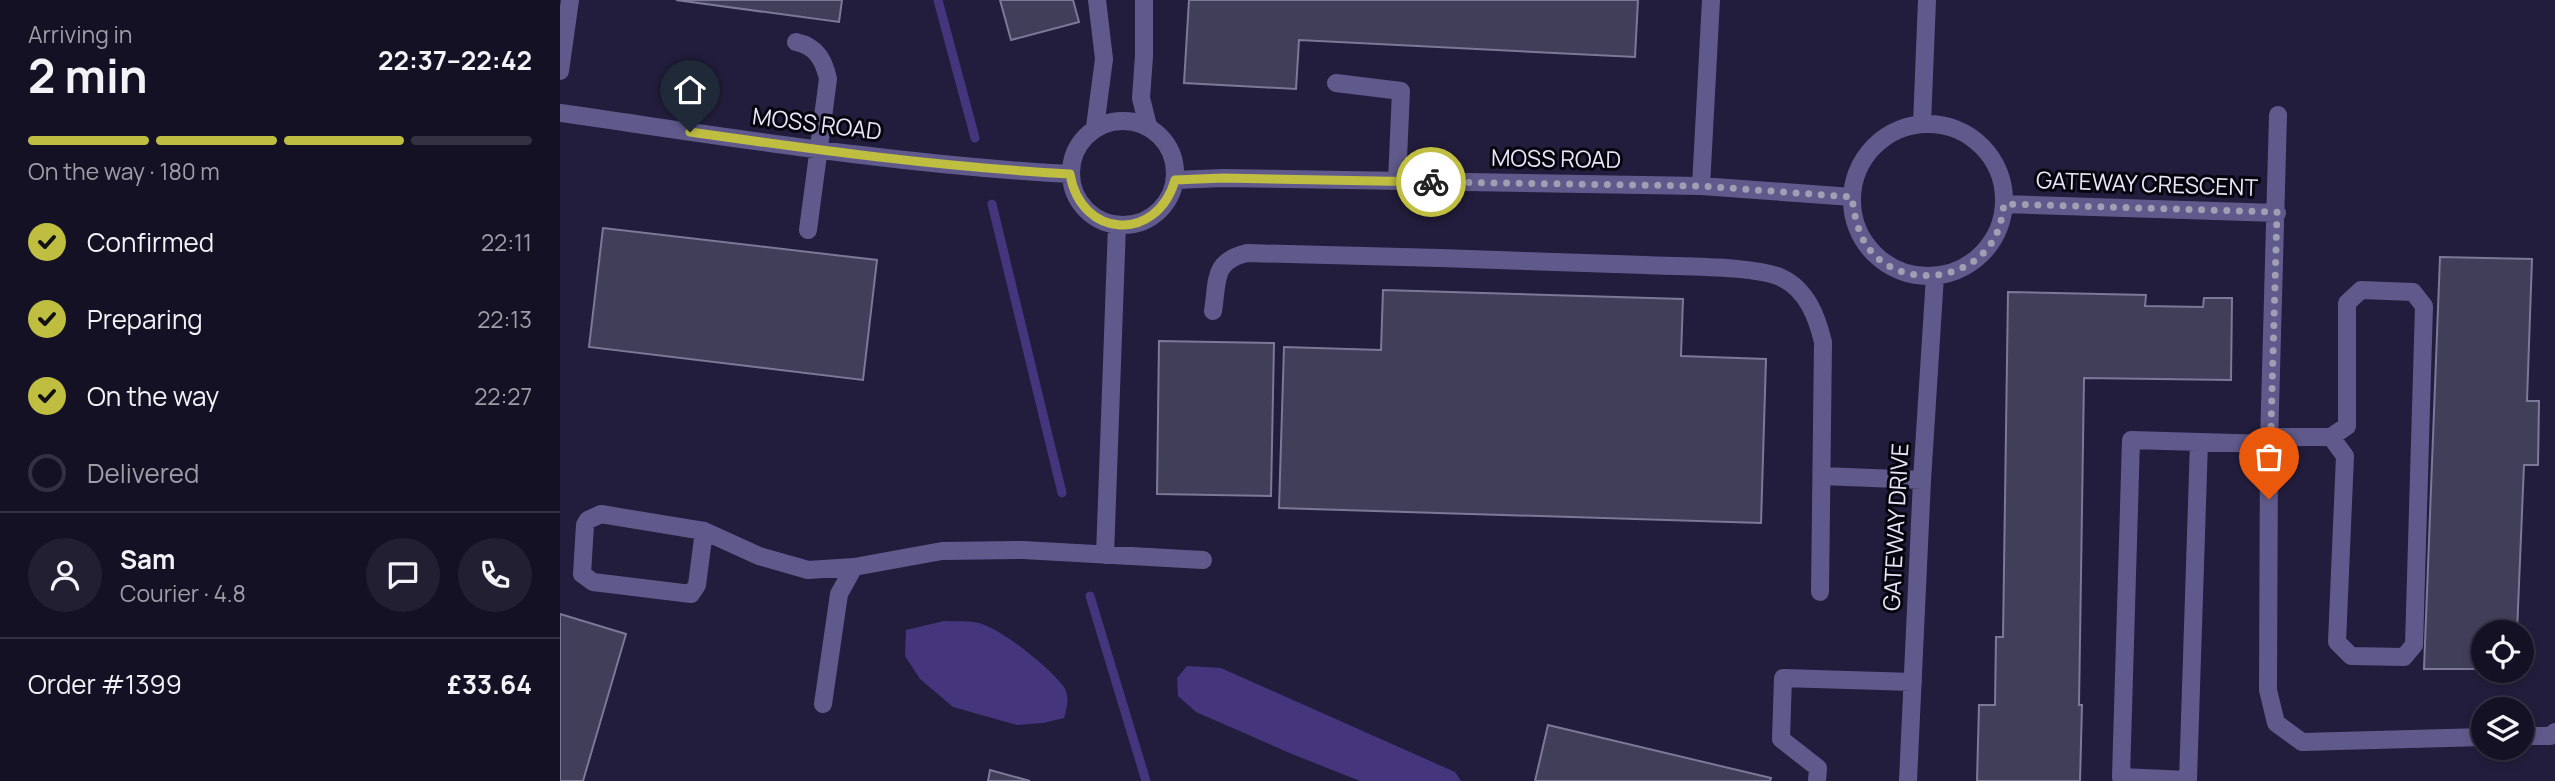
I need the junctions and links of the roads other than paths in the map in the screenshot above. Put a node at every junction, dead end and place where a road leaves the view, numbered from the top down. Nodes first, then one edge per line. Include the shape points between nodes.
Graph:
1 (570, 0) edge
2 (1097, 0) edge
3 (1144, 0) edge
4 (1711, 0) edge
5 (1927, 0) edge
6 (796, 42) dead end
7 (560, 71) edge
8 (1336, 83) dead end
9 (560, 113) edge
10 (2278, 115) dead end
11 (1922, 124) junction
12 (1147, 126) junction
13 (1095, 127) junction
14 (819, 150) junction
15 (1070, 174) junction
16 (1175, 180) junction
17 (1397, 181) junction
18 (1701, 186) junction
19 (1852, 197) junction
20 (2004, 204) junction
21 (2277, 212) junction
22 (1117, 225) junction
23 (808, 230) dead end
24 (1935, 276) junction
25 (1213, 311) dead end
26 (2330, 437) junction
27 (2269, 441) junction
28 (2199, 442) junction
29 (1822, 477) junction
30 (1922, 480) junction
31 (704, 531) junction
32 (1105, 555) junction
33 (1203, 560) dead end
34 (854, 567) junction
35 (1820, 592) dead end
36 (1913, 682) junction
37 (823, 704) dead end
38 (2555, 732) edge
39 (2534, 736) edge
40 (2471, 737) edge
41 (1817, 781) edge
42 (1908, 781) edge

1 - 7 street
2 - 13 street via 1104,59
3 - 12 street via 1141,98
4 - 18 street
5 - 11 street
6 - 14 street via 813,48 826,67 829,88
8 - 17 street via 1401,90
9 - 14 street, MOSS ROAD
10 - 21 street
11 - 19 street via 1882,140 1861,166
11 - 20 street via 1948,127 1971,137 1990,155 2001,178
12 - 13 street via 1130,120
12 - 16 street via 1170,149
13 - 15 street via 1072,156
14 - 15 street, MOSS ROAD
14 - 23 street
15 - 22 street via 1079,203 1096,218
16 - 17 street, MOSS ROAD
16 - 22 street via 1155,214 1131,225
17 - 18 street, MOSS ROAD
18 - 19 street, MOSS ROAD
19 - 24 street via 1856,223 1867,246 1897,269
20 - 21 street, GATEWAY CRESCENT
20 - 24 street via 2000,226 1983,253 1956,272
21 - 27 street, GATEWAY CRESCENT
22 - 32 street
24 - 30 street, GATEWAY DRIVE
25 - 29 street via 1219,272 1225,262 1247,253 1765,272 1794,285 1818,319 1824,342
26 - 26 street via 2347,426 2347,303 2361,290 2413,292 2424,306 2414,645 2404,657 2351,656 2337,642 2346,456
26 - 27 street
27 - 28 street
27 - 40 street, GATEWAY CRESCENT via 2268,690 2276,723 2302,742
28 - 28 street via 2132,440 2121,778 2189,780
29 - 30 street
29 - 35 street
30 - 36 street, GATEWAY DRIVE
31 - 31 street via 595,516 585,525 582,574 593,582 691,594 697,585
31 - 34 street via 808,570
32 - 33 street
32 - 34 street via 942,551
34 - 37 street via 839,594
36 - 41 street via 1783,678 1781,739 1818,768
36 - 42 street, GATEWAY DRIVE
38 - 39 street

